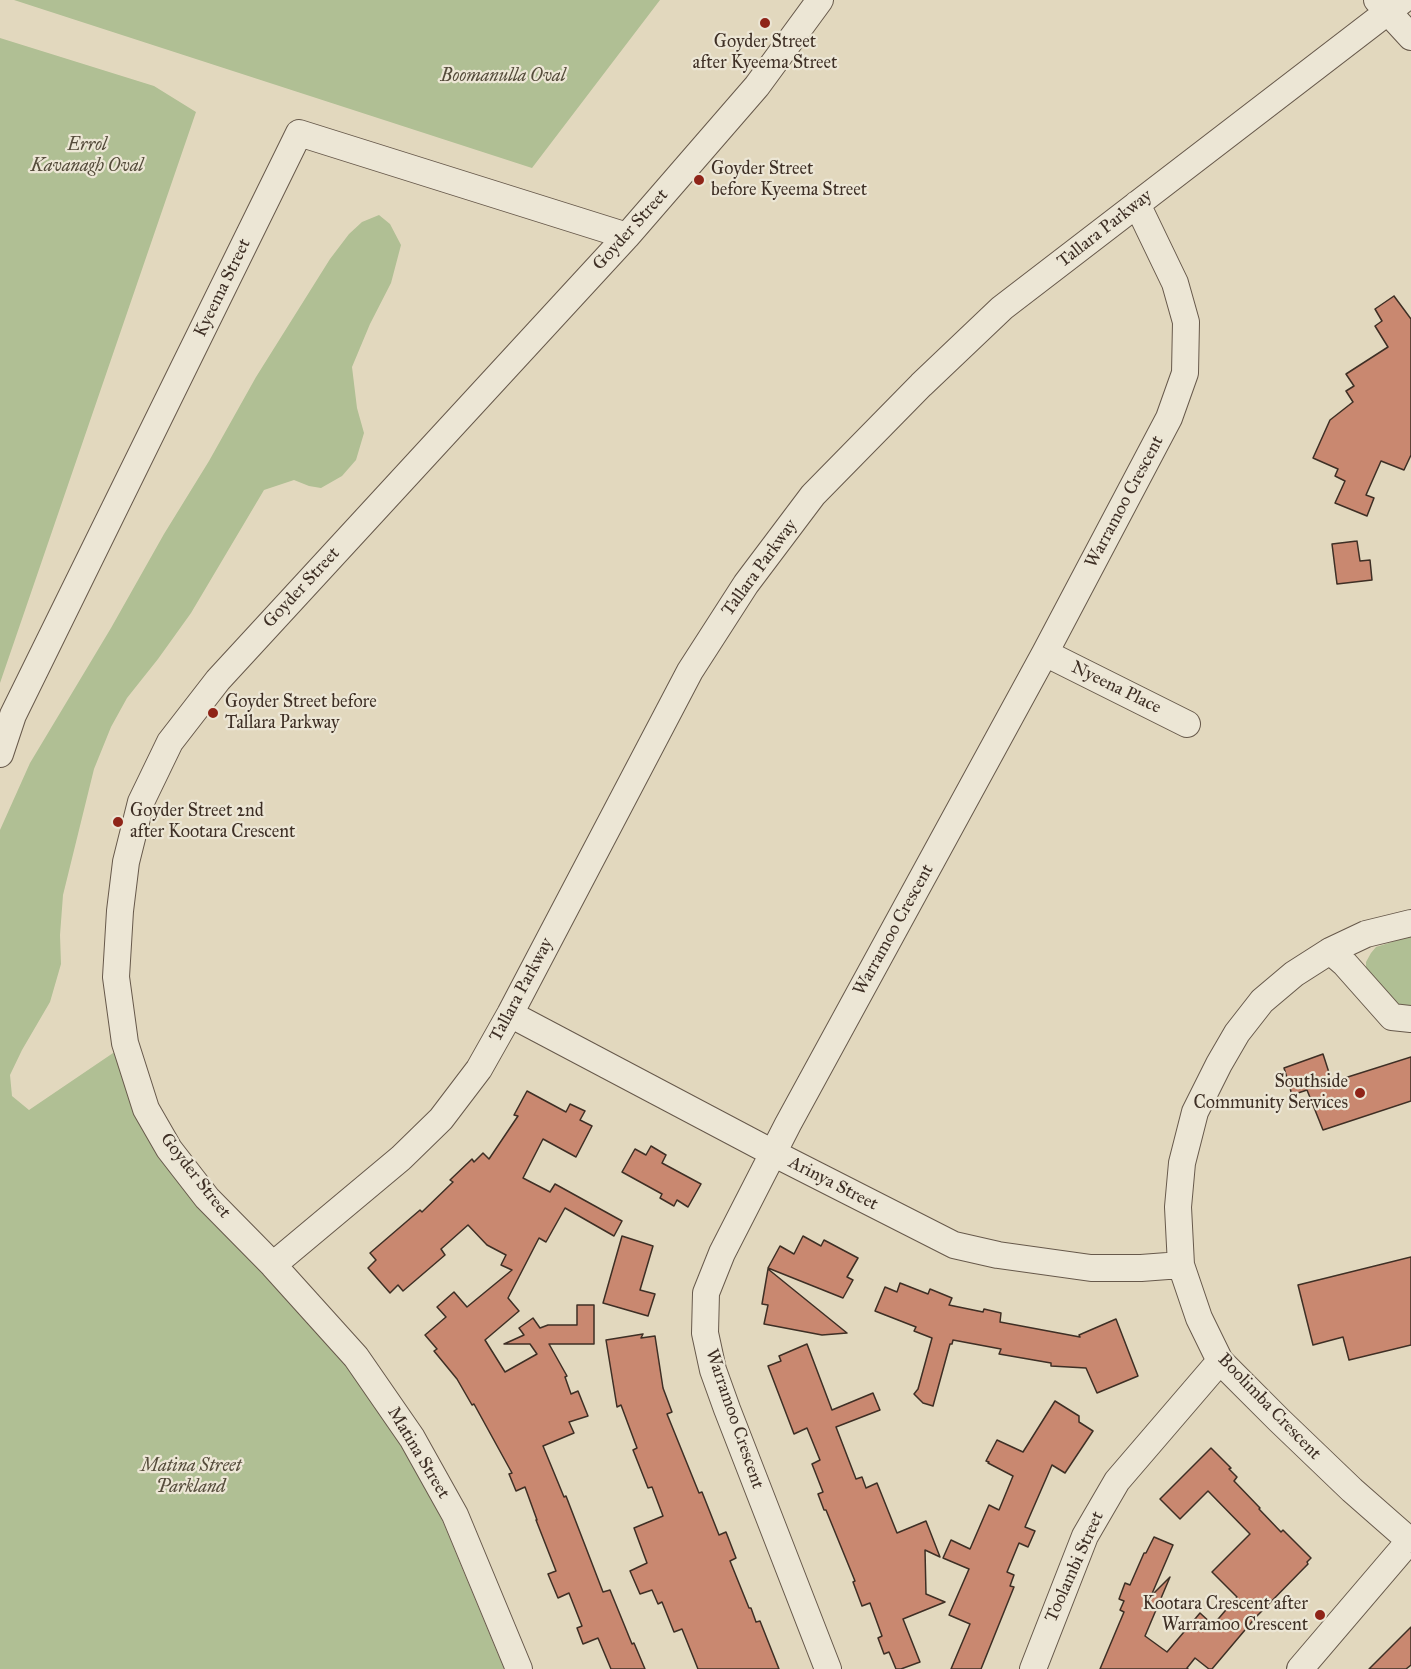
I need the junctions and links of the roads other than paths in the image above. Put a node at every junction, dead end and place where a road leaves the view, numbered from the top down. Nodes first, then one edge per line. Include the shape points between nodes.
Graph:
1 (820, 0) edge
2 (1389, 4) edge
3 (1411, 37) edge
4 (1137, 204) junction
5 (627, 236) junction
6 (1045, 653) junction
7 (1187, 724) dead end
8 (0, 754) edge
9 (1411, 923) edge
10 (1330, 951) junction
11 (510, 1014) junction
12 (1411, 1019) edge
13 (773, 1153) junction
14 (273, 1265) junction
15 (1180, 1265) junction
16 (1220, 1361) junction
17 (1410, 1540) edge
18 (519, 1669) edge
19 (828, 1669) edge
20 (1033, 1669) edge
21 (1300, 1669) edge

1 - 5 street, Goyder Street via 757,86
2 - 3 street
2 - 4 street, Tallara Parkway
4 - 6 street, Warramoo Crescent via 1175,283 1186,322 1185,373 1169,418
4 - 11 street, Tallara Parkway via 1002,308 813,495 746,584 690,671
5 - 8 street, Kyeema Street via 299,133 13,715
5 - 14 street, Goyder Street via 218,680 170,742 141,802 126,862 120,911 116,977 125,1043 146,1109 169,1149 207,1198
6 - 7 street, Nyeena Place
6 - 13 street, Warramoo Crescent
9 - 10 street, Boolimba Crescent via 1366,934
10 - 12 street via 1392,1017
10 - 15 street, Boolimba Crescent via 1262,1001 1237,1033 1195,1112 1182,1163 1178,1207
11 - 13 street, Arinya Street
11 - 14 street, Tallara Parkway via 478,1069 441,1119
13 - 15 street, Arinya Street via 954,1245 1091,1268
13 - 19 street, Warramoo Crescent via 706,1293 705,1333 726,1409
14 - 18 street, Matina Street via 356,1357 412,1438 455,1515
15 - 16 street, Boolimba Crescent
16 - 17 street, Boolimba Crescent via 1352,1490
16 - 20 street, Toolambi Street via 1117,1481 1085,1536
17 - 21 street

